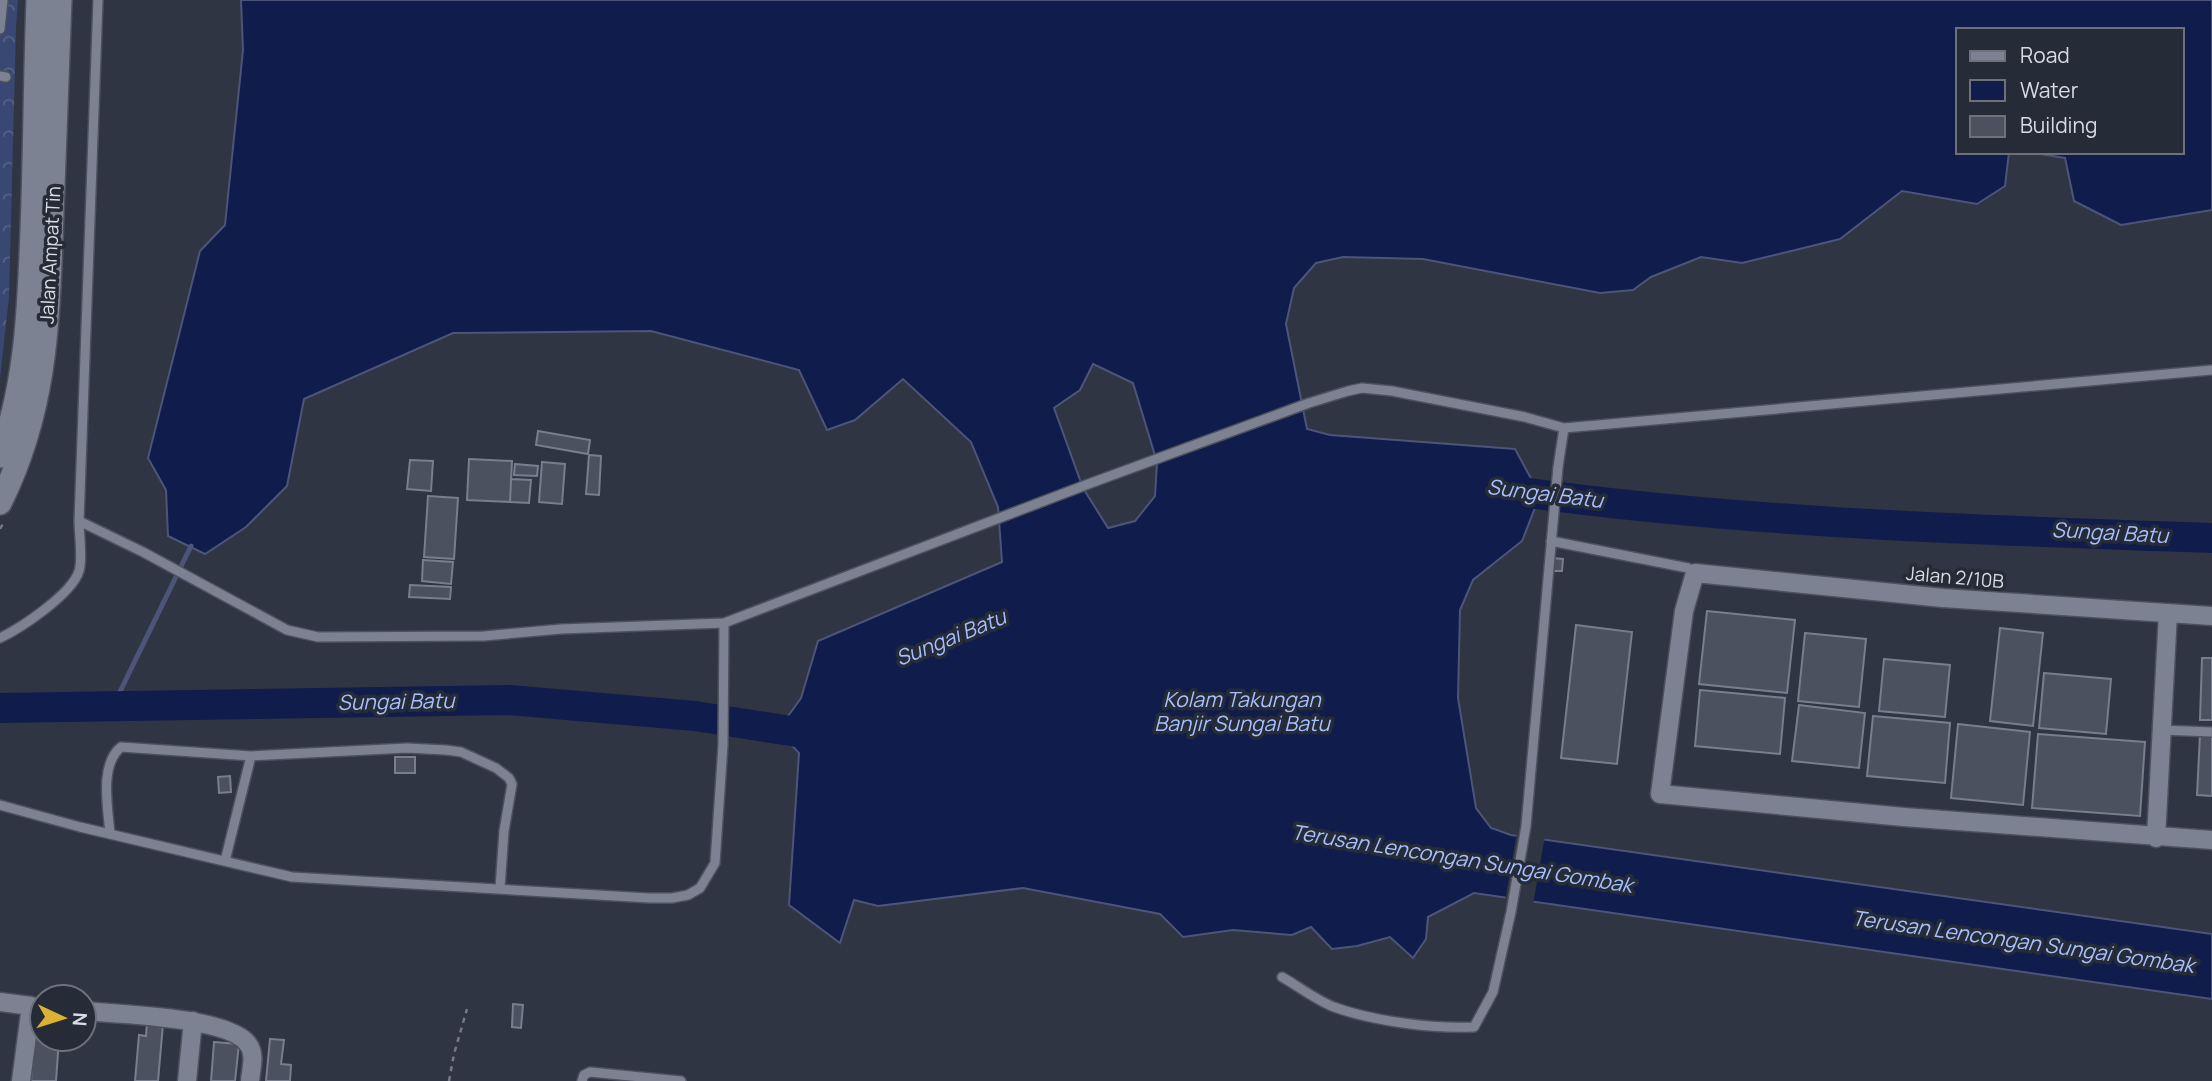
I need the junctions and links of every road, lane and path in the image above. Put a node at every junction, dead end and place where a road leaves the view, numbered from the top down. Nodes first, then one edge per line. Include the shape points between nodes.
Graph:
1 (3, 0) edge
2 (38, 0) edge
3 (60, 0) edge
4 (98, 0) edge
5 (0, 29) edge
6 (2212, 370) edge
7 (1564, 428) junction
8 (7, 465) edge
9 (0, 503) edge
10 (79, 521) junction
11 (1551, 541) junction
12 (1695, 573) junction
13 (2168, 613) junction
14 (2212, 616) edge
15 (724, 623) junction
16 (0, 638) edge
17 (2161, 730) junction
18 (2212, 732) edge
19 (251, 756) junction
20 (0, 805) edge
21 (110, 834) junction
22 (2155, 838) junction
23 (2212, 840) edge
24 (225, 861) junction
25 (500, 888) junction
26 (1282, 977) dead end
27 (0, 1002) edge
28 (28, 1005) edge
29 (467, 1009) dead end
30 (98, 1012) edge
31 (193, 1021) junction
32 (28, 1046) edge
33 (21, 1081) edge
34 (187, 1081) edge
35 (250, 1081) edge
36 (449, 1081) edge
37 (582, 1081) edge
38 (681, 1081) edge

1 - 5 lane
2 - 8 street, Jalan Ampat Tin via 30,306
3 - 8 street, Jalan Ampat Tin via 44,365 28,433
4 - 10 lane
6 - 7 lane
7 - 11 lane
7 - 15 lane via 1374,389 1348,391
8 - 9 street, Jalan Ampat Tin
10 - 15 lane via 287,630 318,638 484,636
10 - 16 lane via 79,571 45,609
11 - 12 lane
11 - 26 lane via 1526,826 1493,992 1474,1027 1371,1017 1332,1006
12 - 13 street, Jalan 2/10B via 1943,598
12 - 22 street via 1684,611 1660,794
13 - 14 street, Jalan 2/10B
13 - 17 street
15 - 25 lane via 723,745 715,863 700,888 672,898
17 - 18 lane
17 - 22 street
19 - 21 lane via 121,747 110,760
19 - 24 lane
19 - 25 lane via 427,748 461,752 496,768 512,784
20 - 21 lane
21 - 24 lane
22 - 23 street
24 - 25 lane via 292,877
27 - 28 street
29 - 36 path
30 - 31 street
31 - 34 street
31 - 35 street via 248,1043 253,1054
32 - 33 street
37 - 38 lane via 590,1072

